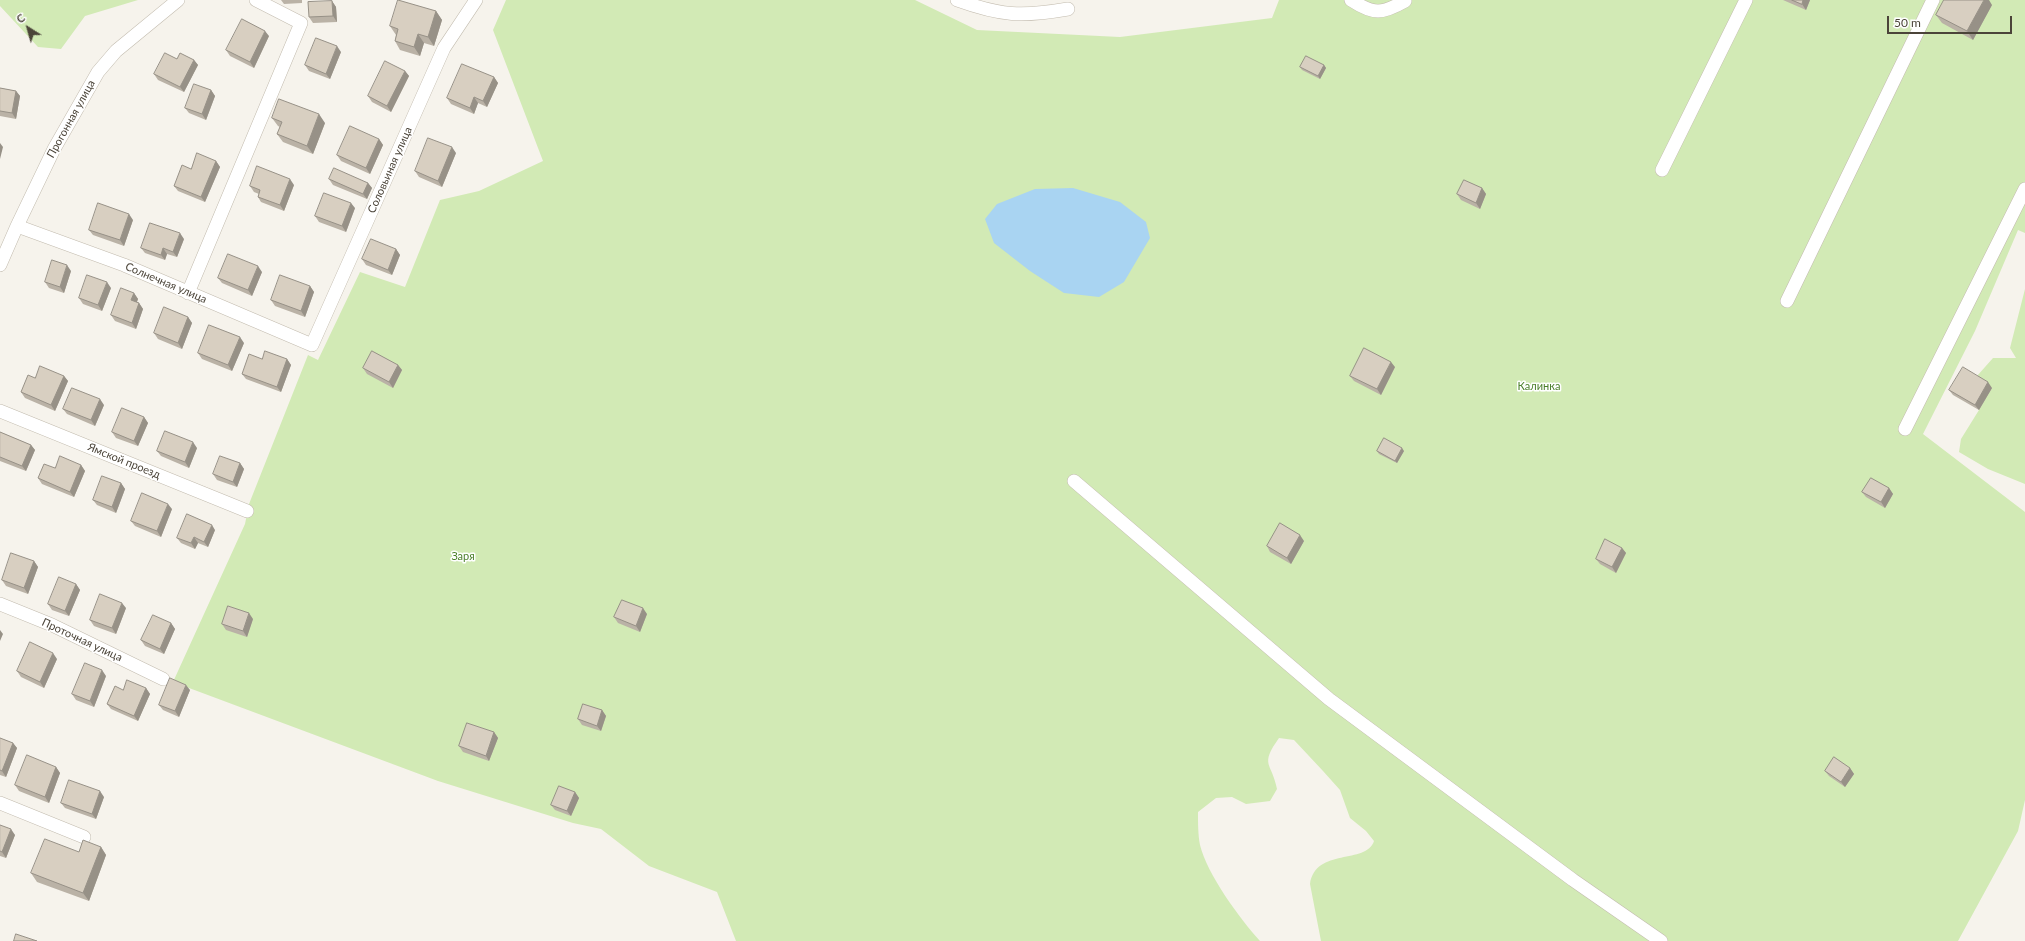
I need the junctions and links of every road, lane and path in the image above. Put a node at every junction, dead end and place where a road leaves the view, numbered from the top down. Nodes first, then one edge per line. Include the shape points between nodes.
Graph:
1 (178, 0) edge
2 (256, 0) edge
3 (476, 0) edge
4 (957, 0) edge
5 (1351, 0) edge
6 (1746, 0) edge
7 (1933, 0) edge
8 (1405, 1) dead end
9 (1068, 9) dead end
10 (1662, 170) dead end
11 (2025, 189) edge
12 (16, 226) junction
13 (0, 265) edge
14 (188, 293) junction
15 (1788, 301) dead end
16 (312, 345) joint
17 (0, 411) edge
18 (1905, 429) dead end
19 (1074, 481) dead end
20 (247, 511) dead end
21 (0, 604) edge
22 (163, 679) dead end
23 (0, 803) edge
24 (84, 837) dead end
25 (1661, 941) edge

1 - 12 street, Прогонная улица via 116,51 98,72 54,149
2 - 14 street via 301,23
3 - 16 street, Соловьиная улица via 444,48
4 - 9 street via 988,11 1021,15
5 - 8 street via 1366,10 1378,12 1390,10
6 - 10 street
7 - 15 street
11 - 18 street
12 - 13 street, Прогонная улица
12 - 14 street, Солнечная улица via 124,265
14 - 16 street, Солнечная улица
17 - 20 street, Ямской проезд
19 - 25 street via 1329,699 1573,880
21 - 22 street, Проточная улица via 52,625
23 - 24 street

